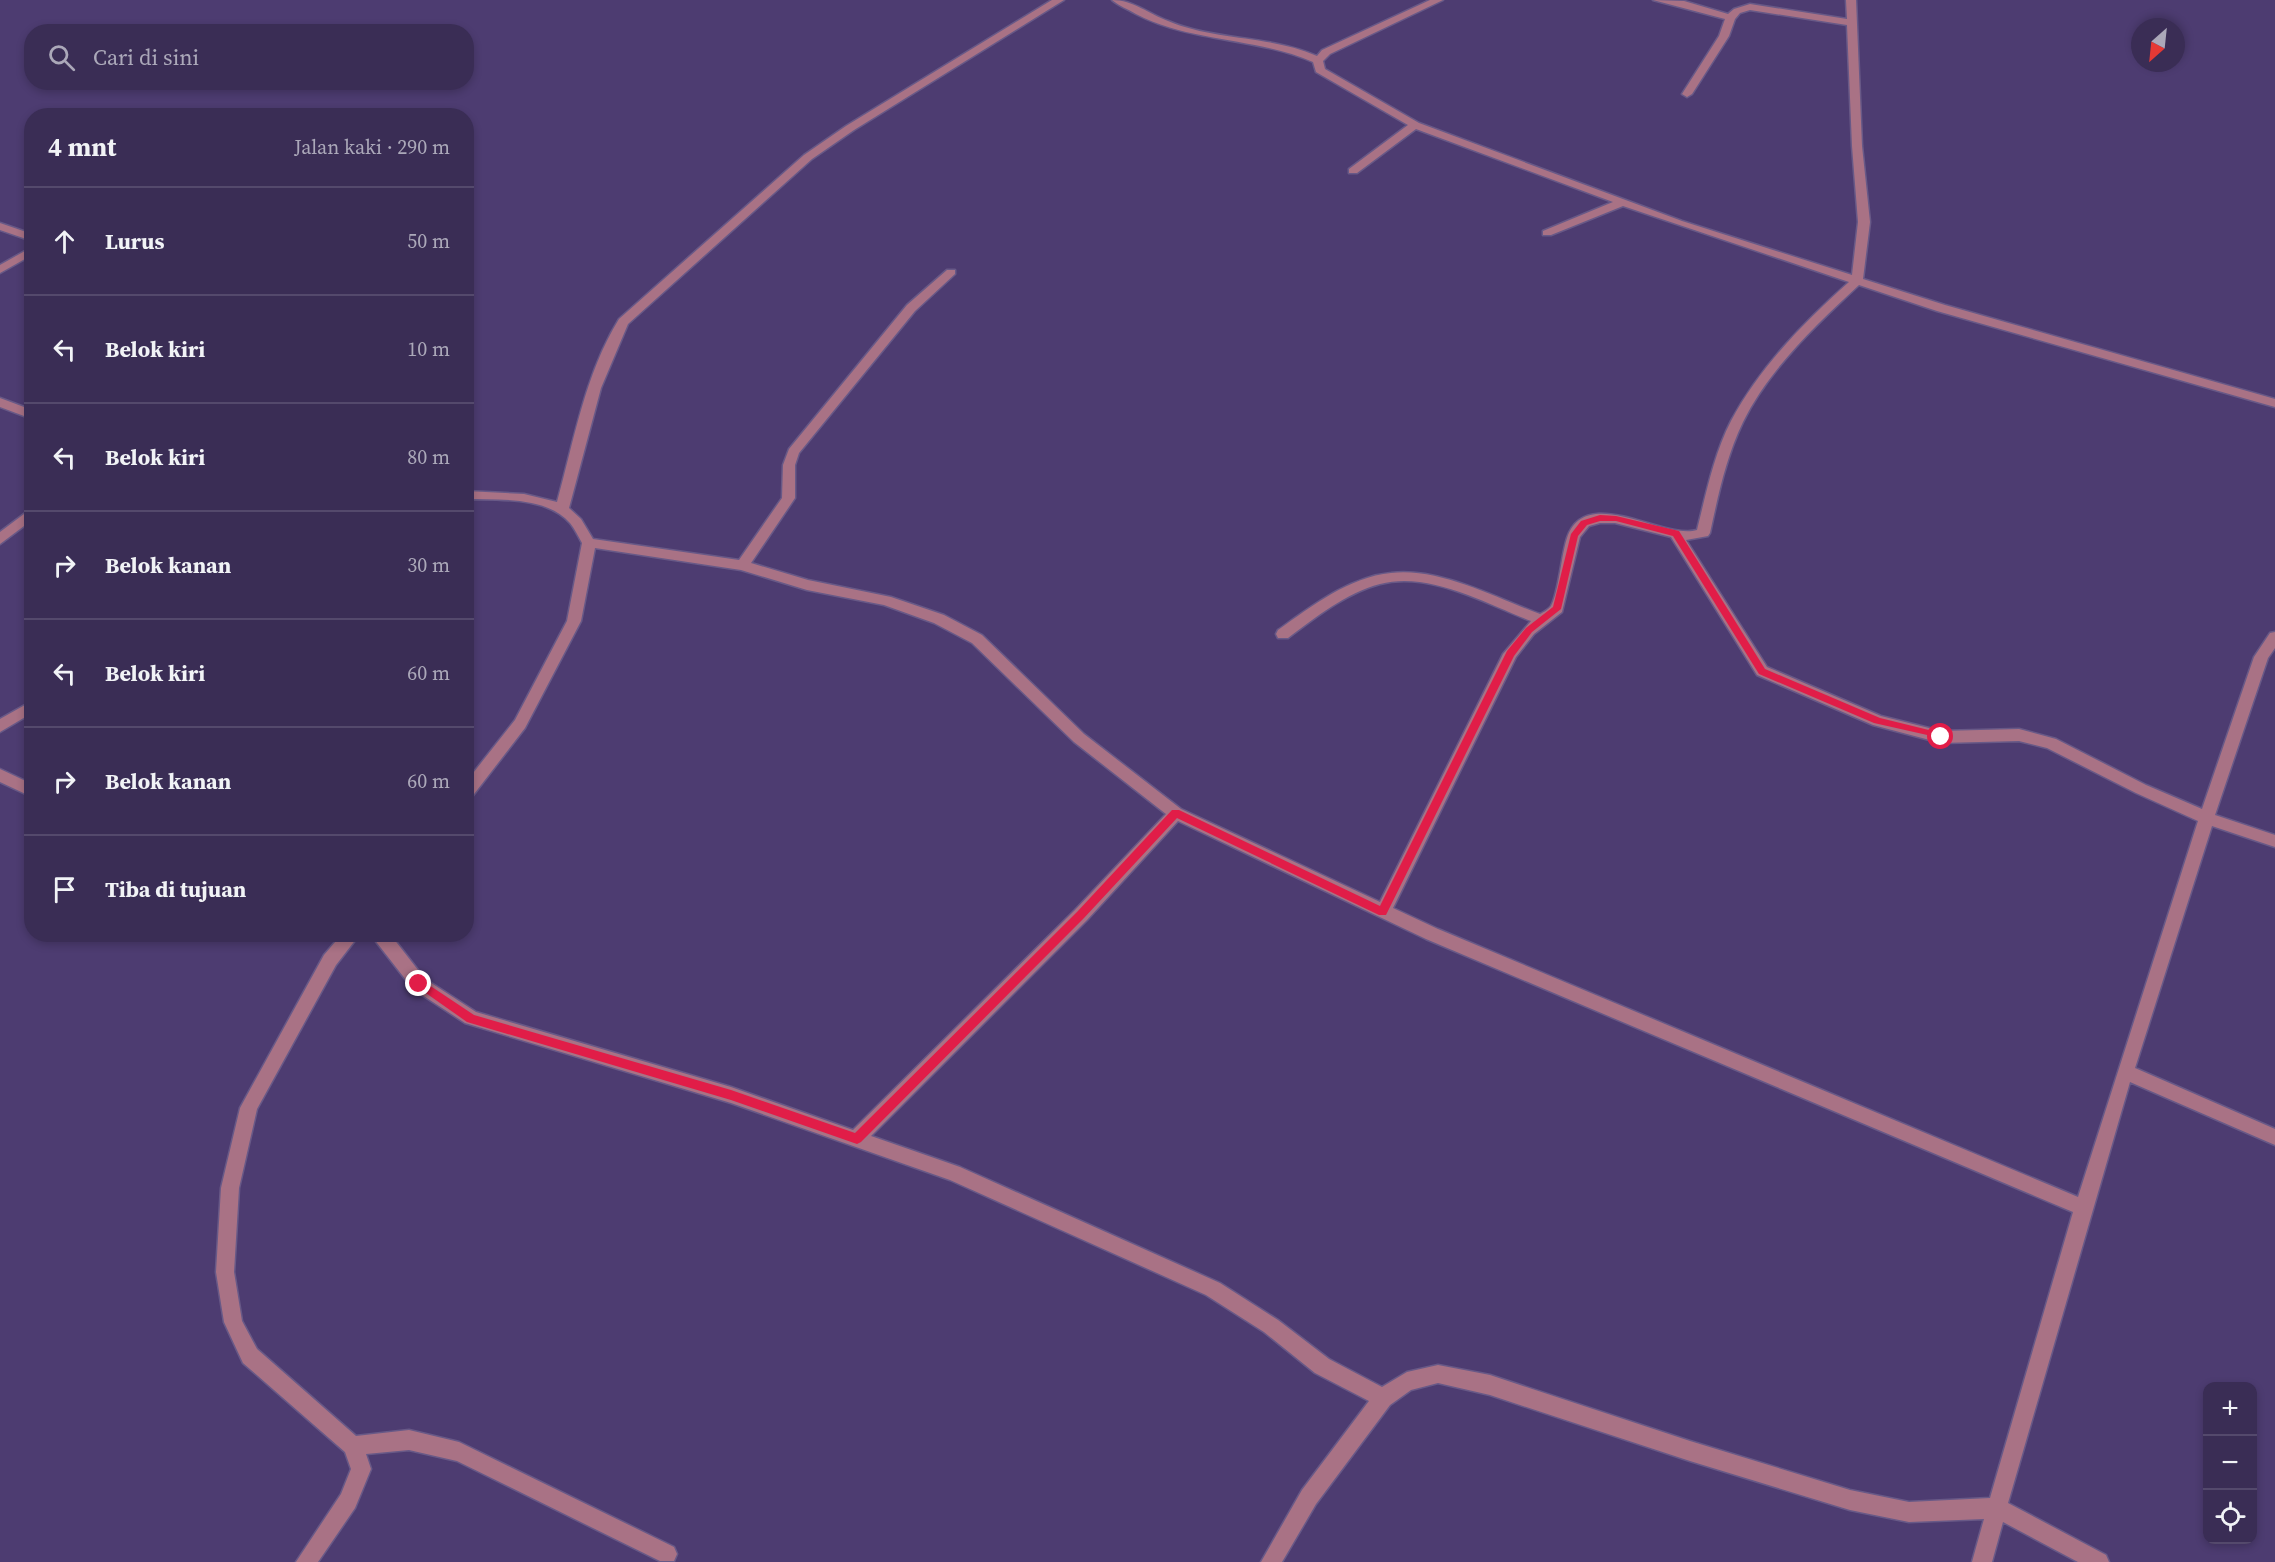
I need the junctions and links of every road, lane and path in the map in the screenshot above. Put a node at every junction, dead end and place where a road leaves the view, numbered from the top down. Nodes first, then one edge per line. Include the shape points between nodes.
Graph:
1 (1059, 0) edge
2 (1117, 0) edge
3 (1438, 0) edge
4 (1658, 0) edge
5 (1851, 0) edge
6 (1687, 2) edge
7 (1730, 18) junction
8 (1852, 23) junction
9 (1318, 60) junction
10 (1687, 94) dead end
11 (1415, 125) junction
12 (1353, 171) dead end
13 (1621, 203) junction
14 (0, 226) edge
15 (1547, 233) dead end
16 (24, 235) edge
17 (24, 255) edge
18 (0, 270) edge
19 (951, 272) dead end
20 (1857, 281) junction
21 (0, 402) edge
22 (2275, 403) edge
23 (24, 412) edge
24 (474, 495) edge
25 (562, 508) junction
26 (24, 519) edge
27 (1676, 534) junction
28 (0, 540) edge
29 (589, 543) junction
30 (742, 565) junction
31 (1544, 621) junction
32 (1283, 634) dead end
33 (2275, 637) edge
34 (24, 711) edge
35 (0, 726) edge
36 (0, 775) edge
37 (474, 784) edge
38 (24, 787) edge
39 (1176, 813) junction
40 (2206, 818) junction
41 (2275, 841) edge
42 (1383, 912) junction
43 (345, 942) edge
44 (386, 942) edge
45 (2126, 1072) junction
46 (2275, 1137) edge
47 (857, 1138) junction
48 (2083, 1208) junction
49 (1383, 1398) junction
50 (353, 1446) junction
51 (1997, 1508) junction
52 (667, 1554) dead end
53 (306, 1562) edge
54 (1271, 1562) edge
55 (1982, 1562) edge
56 (2098, 1562) edge

1 - 25 street via 808,157 623,322 600,371
2 - 9 street via 1181,30 1273,42
3 - 9 street via 1326,52
4 - 6 street
5 - 8 street
6 - 7 street
7 - 8 street via 1750,7
7 - 10 street via 1724,36
8 - 20 street via 1864,222
9 - 11 street via 1320,70
11 - 12 street
11 - 13 street
13 - 15 street
13 - 20 street
14 - 16 street
17 - 18 street
19 - 30 street via 911,308 793,452 788,498
20 - 22 street
20 - 27 street via 1817,317 1773,367 1737,422 1702,532 1693,536
21 - 23 street
24 - 25 street via 512,497
25 - 29 street
26 - 28 street
27 - 31 street via 1616,519 1584,523 1574,536 1557,609
27 - 40 street via 1762,671 1878,721 1920,732 1941,737 2019,735 2050,743
29 - 30 street
29 - 37 street via 574,621 520,724
30 - 39 street via 807,585 886,600 939,619 977,639 1079,738
31 - 32 street via 1452,588 1392,577 1338,596
31 - 42 street via 1529,630 1510,654
33 - 40 street via 2261,657
34 - 35 street
36 - 38 street
39 - 42 street
39 - 47 street via 1081,915
40 - 41 street
40 - 45 street
42 - 48 street
43 - 50 street via 330,960 249,1108 230,1188 225,1272 233,1322 250,1356
44 - 47 street via 419,984 471,1018 731,1095
45 - 46 street
45 - 48 street
47 - 49 street via 954,1173 1213,1289 1271,1326 1322,1366
48 - 51 street via 2042,1340
49 - 51 street via 1407,1382 1438,1374 1490,1385 1850,1500 1909,1512
49 - 54 street via 1309,1497
50 - 52 street via 409,1440 459,1452
50 - 53 street via 361,1469 348,1501
51 - 55 street
51 - 56 street

